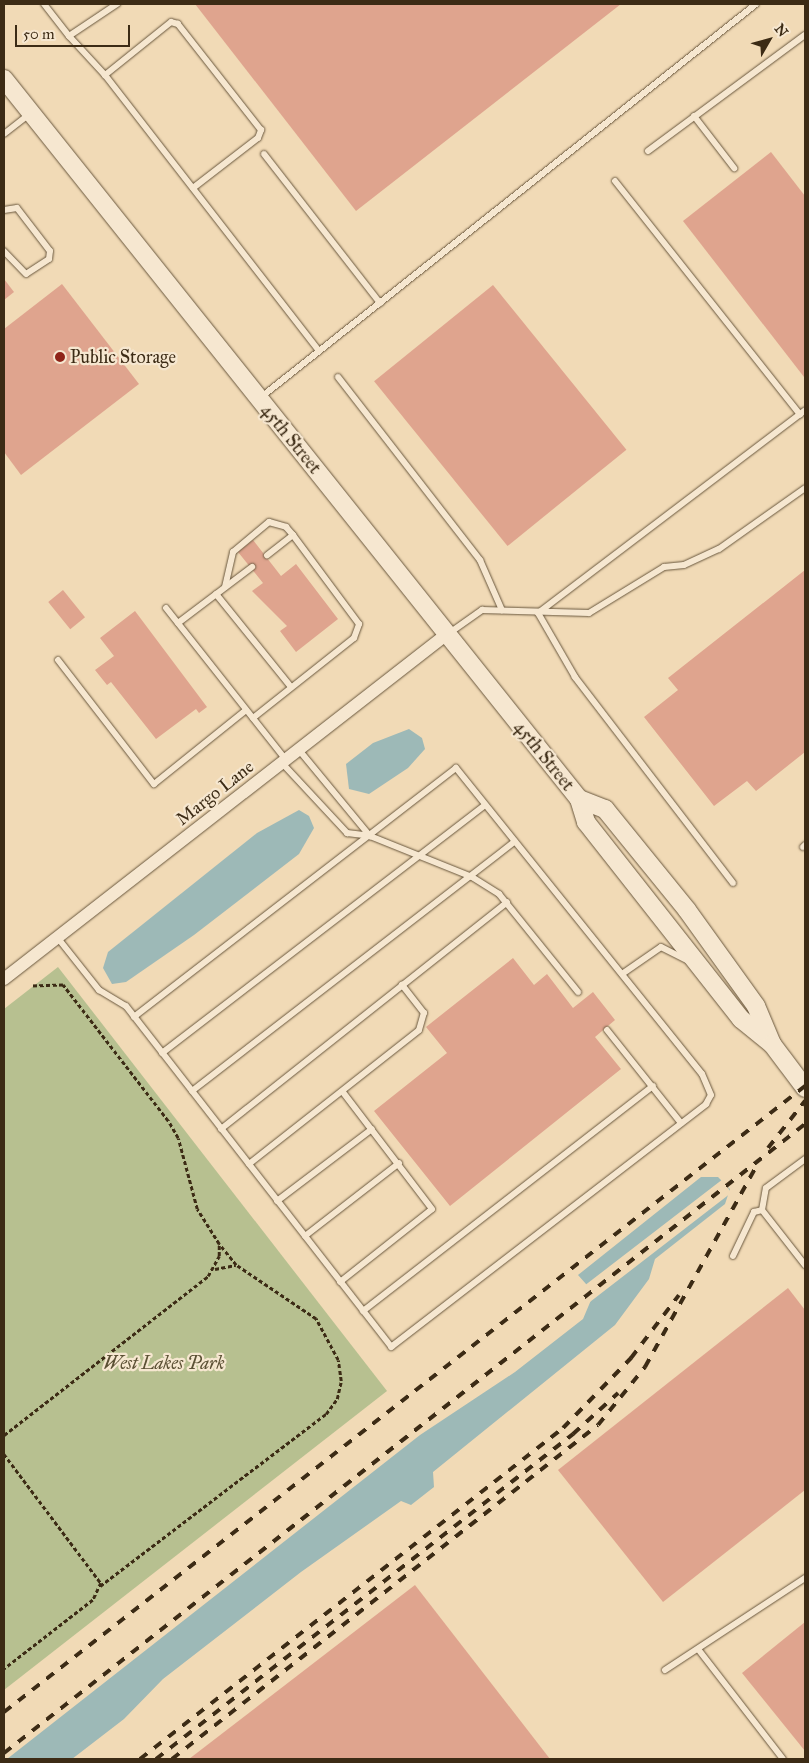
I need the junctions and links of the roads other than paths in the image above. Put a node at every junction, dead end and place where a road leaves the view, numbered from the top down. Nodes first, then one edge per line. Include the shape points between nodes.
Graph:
1 (44, 4) edge
2 (117, 4) edge
3 (756, 4) edge
4 (805, 35) edge
5 (69, 36) junction
6 (104, 75) junction
7 (4, 79) edge
8 (31, 113) junction
9 (694, 116) junction
10 (4, 134) edge
11 (648, 151) dead end
12 (264, 154) dead end
13 (734, 168) dead end
14 (615, 181) dead end
15 (193, 188) junction
16 (4, 210) edge
17 (4, 251) edge
18 (380, 303) junction
19 (319, 351) junction
20 (338, 377) dead end
21 (259, 399) junction
22 (803, 412) edge
23 (805, 488) edge
24 (293, 535) junction
25 (267, 555) dead end
26 (252, 566) dead end
27 (225, 587) junction
28 (216, 594) junction
29 (166, 608) dead end
30 (502, 610) junction
31 (538, 613) junction
32 (178, 623) junction
33 (448, 634) junction
34 (58, 660) dead end
35 (291, 687) junction
36 (246, 710) junction
37 (252, 718) junction
38 (299, 750) junction
39 (284, 761) junction
40 (579, 799) junction
41 (485, 805) junction
42 (370, 836) junction
43 (515, 840) junction
44 (417, 855) junction
45 (472, 877) junction
46 (733, 883) dead end
47 (507, 902) junction
48 (57, 938) junction
49 (701, 968) junction
50 (622, 974) junction
51 (4, 979) edge
52 (402, 985) junction
53 (578, 992) dead end
54 (134, 1017) junction
55 (607, 1030) dead end
56 (772, 1044) junction
57 (162, 1052) junction
58 (653, 1086) junction
59 (805, 1088) edge
60 (192, 1091) junction
61 (343, 1092) junction
62 (680, 1123) junction
63 (372, 1128) junction
64 (221, 1129) junction
65 (805, 1159) edge
66 (399, 1163) junction
67 (249, 1164) junction
68 (277, 1201) junction
69 (762, 1210) junction
70 (305, 1236) junction
71 (733, 1256) dead end
72 (805, 1265) edge
73 (340, 1282) junction
74 (363, 1311) junction
75 (805, 1578) edge
76 (698, 1649) junction
77 (665, 1670) dead end
78 (783, 1759) edge

1 - 5 lane
2 - 5 lane
3 - 18 lane
4 - 9 lane
5 - 6 lane
6 - 15 lane
6 - 15 lane via 171,22 178,24 261,130 258,138
7 - 8 main road, 45th Street
8 - 10 lane
8 - 21 main road, 45th Street
9 - 11 lane
9 - 13 lane
12 - 18 lane
14 - 22 lane
15 - 19 lane
16 - 17 lane via 17,208 50,251 49,259 26,274
18 - 19 lane
19 - 21 lane
20 - 30 lane via 480,560
21 - 33 main road, 45th Street
22 - 31 lane
23 - 31 lane via 719,549 684,565 664,567 589,613
24 - 25 lane
24 - 27 lane via 286,527 269,522 233,552
24 - 35 lane via 359,624 354,638
26 - 27 lane
27 - 28 lane
28 - 32 lane
28 - 35 lane
29 - 32 lane
30 - 31 lane
30 - 33 lane via 482,610
31 - 46 lane via 574,677
32 - 36 lane
33 - 38 street, Margo Lane
33 - 40 main road, 45th Street
34 - 36 lane via 154,784
35 - 37 lane
36 - 37 lane
37 - 39 lane
38 - 39 street, Margo Lane
38 - 42 lane
39 - 42 lane via 329,819 347,833
39 - 48 street, Margo Lane
40 - 49 main road, 45th Street via 586,822
40 - 56 main road, 45th Street via 605,809 687,910 756,1006
41 - 42 lane via 456,768
41 - 43 lane
41 - 44 lane
42 - 44 lane
42 - 54 lane
43 - 45 lane
43 - 50 lane
44 - 45 lane
44 - 57 lane
45 - 47 lane
45 - 60 lane
47 - 52 lane
47 - 53 lane
48 - 51 street, Margo Lane
48 - 54 lane via 99,990
49 - 50 lane via 662,947
49 - 56 main road, 45th Street via 741,1019
50 - 62 lane via 710,1085 706,1104
52 - 61 lane via 426,1019 407,1044
52 - 64 lane
54 - 57 lane
55 - 58 lane
56 - 59 main road, 45th Street
57 - 60 lane
58 - 62 lane
58 - 74 lane
60 - 64 lane
61 - 63 lane
61 - 67 lane
62 - 74 lane via 391,1347
63 - 66 lane
63 - 68 lane
64 - 67 lane
65 - 69 lane via 766,1188
66 - 70 lane
66 - 73 lane via 432,1209
67 - 68 lane
68 - 70 lane
69 - 71 lane via 754,1212
69 - 72 lane
70 - 73 lane
73 - 74 lane
75 - 76 lane
76 - 77 lane
76 - 78 lane

